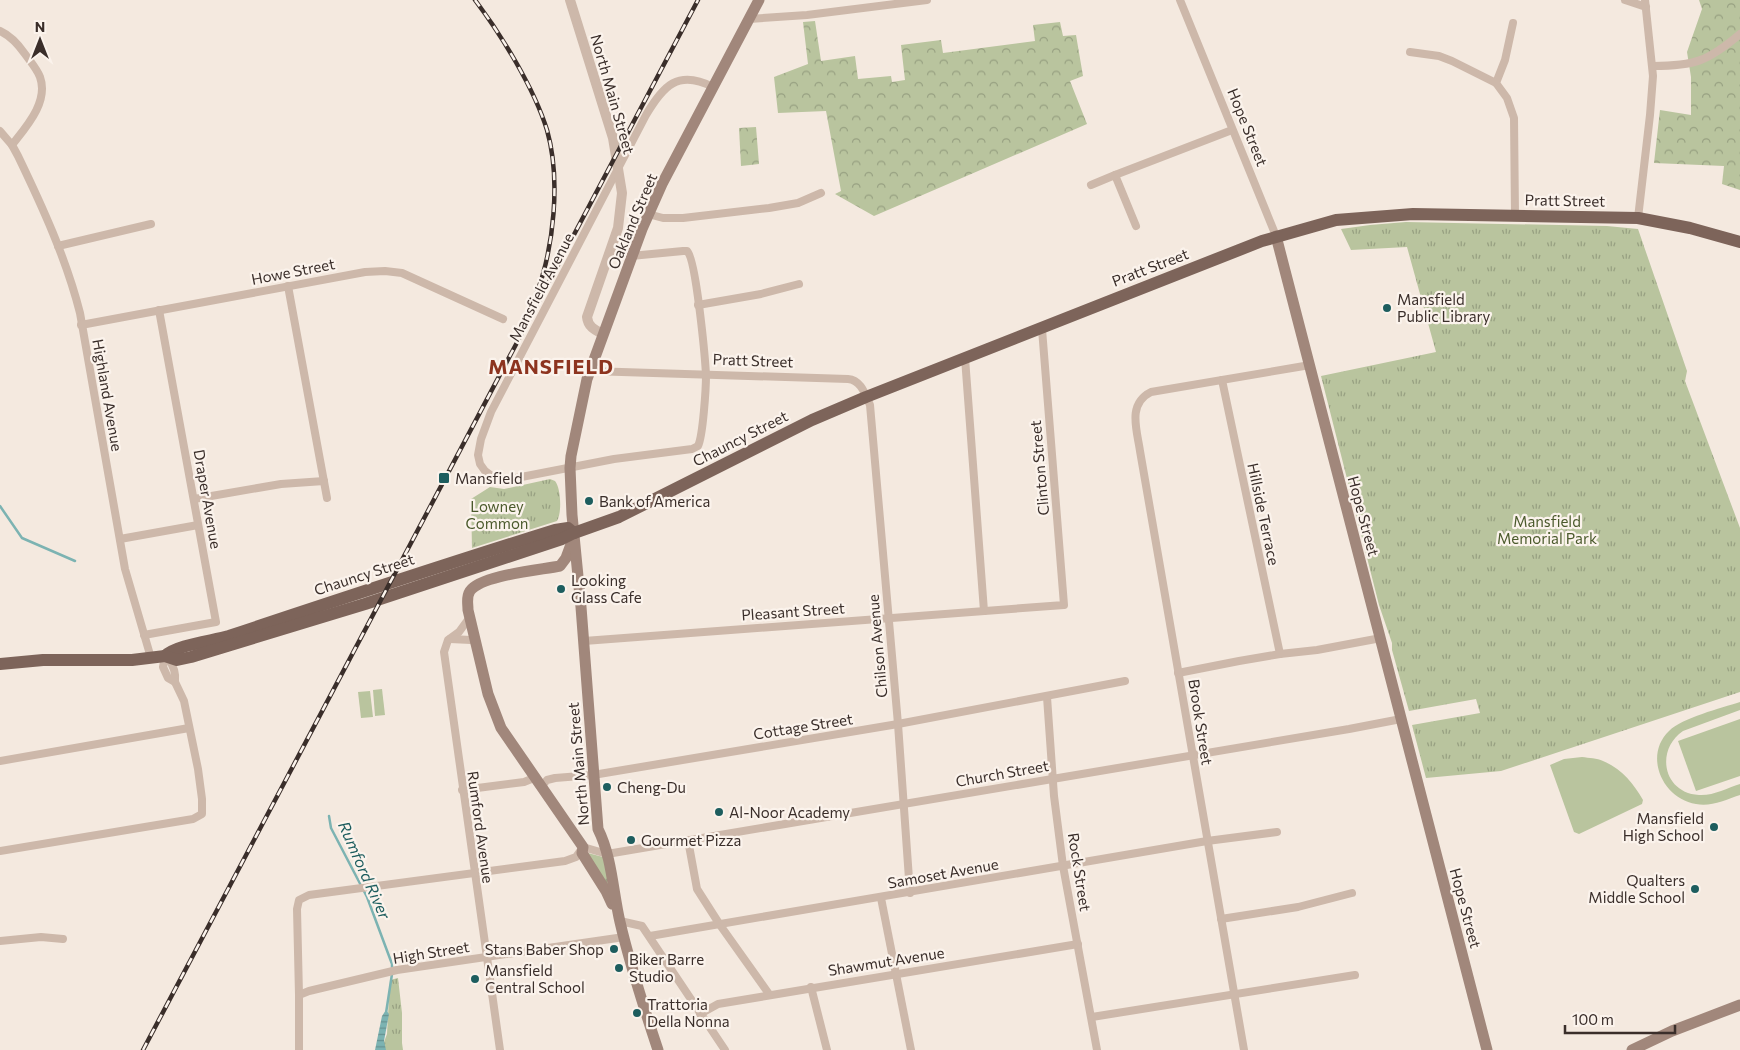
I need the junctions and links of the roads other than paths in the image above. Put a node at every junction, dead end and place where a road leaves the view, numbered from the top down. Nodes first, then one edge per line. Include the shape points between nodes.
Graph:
1 (570, 0) edge
2 (759, 0) edge
3 (927, 0) edge
4 (1180, 0) edge
5 (1625, 0) edge
6 (1646, 4) edge
7 (749, 19) junction
8 (1513, 23) dead end
9 (0, 31) edge
10 (1740, 34) edge
11 (1410, 52) dead end
12 (1653, 66) junction
13 (1496, 83) junction
14 (713, 87) junction
15 (1232, 130) junction
16 (0, 131) edge
17 (12, 145) junction
18 (1115, 175) junction
19 (1091, 185) dead end
20 (820, 193) dead end
21 (648, 214) junction
22 (1515, 215) junction
23 (1638, 218) junction
24 (151, 224) dead end
25 (1136, 226) dead end
26 (1276, 236) junction
27 (1740, 242) edge
28 (58, 246) junction
29 (631, 256) junction
30 (799, 284) dead end
31 (288, 286) junction
32 (698, 305) junction
33 (160, 310) junction
34 (503, 320) dead end
35 (81, 325) junction
36 (1042, 329) junction
37 (603, 334) junction
38 (965, 358) junction
39 (1310, 365) junction
40 (590, 371) junction
41 (706, 375) junction
42 (1222, 380) junction
43 (866, 397) junction
44 (570, 468) junction
45 (324, 481) junction
46 (327, 498) dead end
47 (194, 499) junction
48 (198, 525) junction
49 (574, 533) junction
50 (120, 539) junction
51 (560, 566) junction
52 (579, 589) junction
53 (1064, 605) joint
54 (984, 611) junction
55 (470, 617) junction
56 (888, 618) junction
57 (144, 636) junction
58 (450, 638) junction
59 (1381, 638) junction
60 (584, 641) junction
61 (476, 642) junction
62 (1280, 654) junction
63 (165, 656) junction
64 (151, 658) junction
65 (0, 664) edge
66 (1178, 673) junction
67 (1126, 681) dead end
68 (1047, 697) junction
69 (1402, 719) junction
70 (898, 724) junction
71 (189, 728) junction
72 (1192, 756) junction
73 (0, 761) edge
74 (593, 775) junction
75 (1054, 778) junction
76 (538, 782) junction
77 (462, 790) junction
78 (903, 803) junction
79 (598, 829) junction
80 (1277, 832) dead end
81 (688, 840) junction
82 (1207, 842) junction
83 (583, 848) junction
84 (0, 851) edge
85 (606, 854) junction
86 (1063, 866) junction
87 (474, 873) junction
88 (910, 893) junction
89 (1352, 894) dead end
90 (881, 898) junction
91 (1221, 919) junction
92 (620, 920) junction
93 (720, 925) junction
94 (650, 936) junction
95 (624, 938) junction
96 (63, 939) dead end
97 (0, 941) edge
98 (1078, 944) junction
99 (487, 957) junction
100 (896, 974) junction
101 (1355, 975) dead end
102 (811, 988) junction
103 (768, 994) junction
104 (299, 995) junction
105 (1234, 995) junction
106 (1740, 1005) edge
107 (700, 1014) junction
108 (1092, 1017) junction
109 (299, 1050) edge
110 (500, 1050) edge
111 (658, 1050) edge
112 (725, 1050) edge
113 (827, 1050) edge
114 (911, 1050) edge
115 (1097, 1050) edge
116 (1244, 1050) edge
117 (1487, 1050) edge
118 (1632, 1050) edge

1 - 37 street, North Main Street via 613,138 621,184 618,228 587,317 591,327
2 - 7 main road, Oakland Street
3 - 7 street
4 - 15 street, Hope Street
5 - 6 street
6 - 12 street
7 - 14 main road, Oakland Street
8 - 13 street
9 - 17 street via 18,45 37,70 42,83 41,98 33,116
10 - 12 street via 1702,61
11 - 13 street via 1452,60
12 - 23 street
13 - 22 street via 1507,98 1514,118
14 - 21 main road, Oakland Street
14 - 44 street, Mansfield Avenue via 699,80 679,81 666,87 654,101 494,406 478,447 480,464 485,471 501,479
15 - 18 street
15 - 26 street, Hope Street
16 - 17 street, Highland Avenue
17 - 28 street, Highland Avenue
18 - 19 street
18 - 25 street
20 - 21 street via 798,203 769,208 683,218
21 - 29 main road, Oakland Street
22 - 23 main road, Pratt Street
22 - 26 main road, Pratt Street via 1414,214 1357,218 1336,220
23 - 27 main road, Pratt Street
24 - 28 street
26 - 36 main road, Pratt Street
26 - 39 main road, Hope Street
28 - 35 street, Highland Avenue via 80,312
29 - 32 street via 689,252
29 - 37 main road, Oakland Street
30 - 32 street via 754,296
31 - 33 street, Howe Street
31 - 34 street, Howe Street via 365,272 402,273
31 - 45 street
32 - 41 street
33 - 35 street, Howe Street
33 - 47 street, Draper Avenue
35 - 50 street, Highland Avenue
36 - 38 main road, Pratt Street
36 - 53 street, Clinton Street
37 - 40 main road, Oakland Street
38 - 43 main road, Pratt Street
38 - 54 street
39 - 42 street
39 - 59 main road, Hope Street
40 - 41 street, Pratt Street
40 - 44 main road, Oakland Street
41 - 43 street, Pratt Street via 852,379 860,384
41 - 44 street, Mansfield Avenue via 702,434 698,446
42 - 62 street, Hillside Terrace
42 - 66 street, Brook Street via 1151,392 1136,407 1140,451
43 - 49 main road, Chauncy Street via 619,517
43 - 56 street, Chilson Avenue via 870,404
44 - 49 main road, North Main Street
45 - 46 street
45 - 47 street via 281,484
47 - 48 street, Draper Avenue
48 - 50 street
48 - 57 street, Draper Avenue via 216,622
49 - 51 main road
49 - 52 main road, North Main Street
49 - 63 main road, Chauncy Street via 568,528 555,530 223,638 173,650
50 - 57 street, Highland Avenue
51 - 52 main road via 573,573
51 - 55 main road via 478,584 467,598
52 - 60 main road, North Main Street
53 - 54 street, Pleasant Street
54 - 56 street, Pleasant Street
55 - 58 street
55 - 61 main road
56 - 60 street, Pleasant Street
56 - 70 street, Chilson Avenue
57 - 64 street, Highland Avenue
58 - 61 street
58 - 77 street, Rumford Avenue via 444,652
59 - 62 street
59 - 69 main road, Hope Street
60 - 74 main road, North Main Street
61 - 76 main road via 494,712
62 - 66 street
63 - 64 main road, Chauncy Street
63 - 71 street via 173,665
64 - 65 main road, Chauncy Street
66 - 72 street, Brook Street
67 - 68 street, Cottage Street
68 - 70 street, Cottage Street
68 - 75 street, Rock Street
69 - 72 street, Church Street
69 - 117 main road, Hope Street
70 - 74 street, Cottage Street
70 - 78 street, Chilson Avenue
71 - 73 street
71 - 84 street via 202,799 202,813 194,819
72 - 75 street, Church Street
72 - 82 street, Brook Street
74 - 76 street, Cottage Street
74 - 79 main road, North Main Street
75 - 78 street, Church Street
75 - 86 street, Rock Street
76 - 77 street, Cottage Street
76 - 83 main road
77 - 87 street, Rumford Avenue
78 - 81 street, Church Street
78 - 88 street, Chilson Avenue
79 - 83 main road via 594,841
79 - 85 main road, North Main Street
80 - 82 street, Samoset Avenue
81 - 85 street, Church Street
81 - 93 street via 698,889
82 - 86 street, Samoset Avenue
82 - 91 street, Brook Street
83 - 85 street
83 - 87 street via 576,857 565,861
83 - 92 main road via 582,853
85 - 92 main road, North Main Street
86 - 88 street, Samoset Avenue
86 - 98 street, Rock Street
87 - 99 street, Rumford Avenue
87 - 104 street via 309,895 299,900 296,909
88 - 90 street, Samoset Avenue
89 - 91 street via 1298,907
90 - 93 street, Samoset Avenue
90 - 100 street
91 - 105 street, Brook Street
92 - 94 street via 642,926
92 - 95 main road, North Main Street
93 - 94 street, Samoset Avenue
93 - 103 street
94 - 107 street
95 - 99 street, High Street
95 - 111 main road, North Main Street
96 - 97 street via 41,937
98 - 100 street, Shawmut Avenue
98 - 108 street, Rock Street
99 - 104 street, High Street via 387,972
99 - 110 street, Rumford Avenue
100 - 102 street, Shawmut Avenue
100 - 114 street
101 - 105 street
102 - 103 street, Shawmut Avenue
102 - 113 street
103 - 107 street, Shawmut Avenue via 718,1004
104 - 109 street
105 - 108 street
105 - 116 street, Brook Street
106 - 118 main road
107 - 112 street
108 - 115 street, Rock Street

